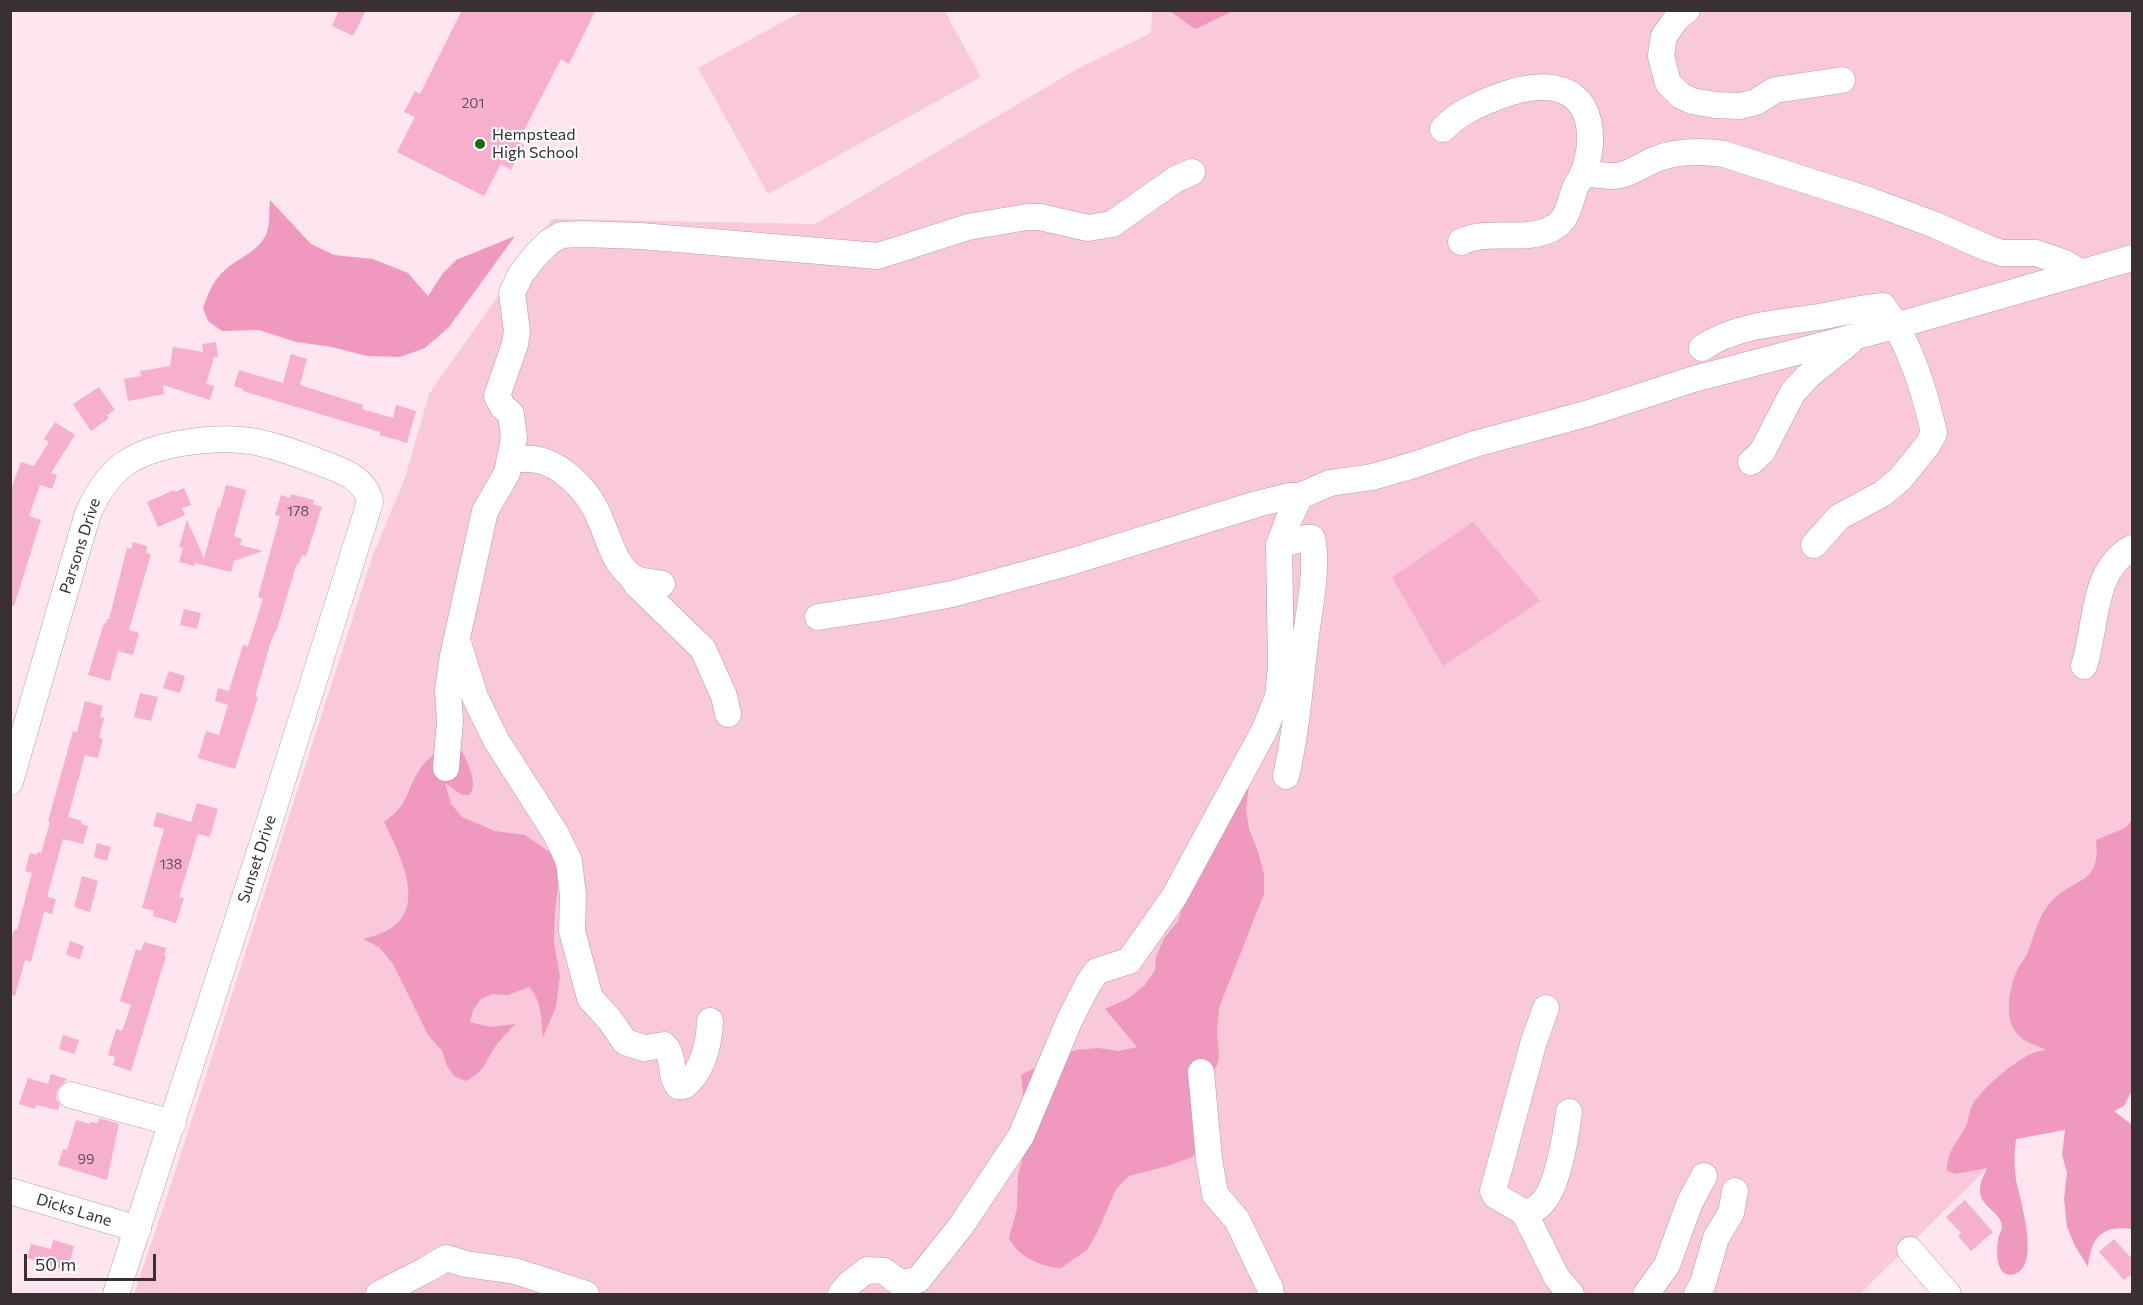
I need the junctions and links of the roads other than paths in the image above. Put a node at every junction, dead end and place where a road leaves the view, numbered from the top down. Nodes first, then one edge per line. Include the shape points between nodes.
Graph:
1 (1687, 10) edge
2 (1842, 80) dead end
3 (1443, 129) dead end
4 (1192, 172) dead end
5 (1584, 173) junction
6 (1461, 242) dead end
7 (2133, 258) edge
8 (2081, 273) junction
9 (1895, 326) junction
10 (1854, 337) junction
11 (1702, 348) dead end
12 (305, 457) joint
13 (510, 459) junction
14 (1751, 462) dead end
15 (1300, 496) junction
16 (1814, 545) dead end
17 (1279, 546) junction
18 (2133, 549) edge
19 (632, 578) junction
20 (662, 584) dead end
21 (1312, 585) junction
22 (1281, 588) junction
23 (818, 617) dead end
24 (457, 638) junction
25 (2084, 666) dead end
26 (728, 714) dead end
27 (446, 768) dead end
28 (1286, 776) dead end
29 (10, 782) edge
30 (1546, 1008) dead end
31 (710, 1021) dead end
32 (1201, 1072) dead end
33 (71, 1095) dead end
34 (1569, 1112) dead end
35 (173, 1123) junction
36 (1704, 1176) dead end
37 (10, 1191) edge
38 (1735, 1191) dead end
39 (1527, 1214) junction
40 (138, 1229) junction
41 (1911, 1250) dead end
42 (116, 1294) edge
43 (380, 1294) edge
44 (586, 1294) edge
45 (842, 1294) edge
46 (1271, 1294) edge
47 (1571, 1294) edge
48 (1646, 1294) edge
49 (1697, 1294) edge
50 (1947, 1294) edge

1 - 2 street via 1664,36 1660,56 1668,83 1692,101 1740,106 1756,102 1775,90
3 - 5 street via 1472,107 1509,92 1557,87 1578,100 1585,113 1590,146
4 - 13 street via 1112,224 1088,228 1027,217 968,227 878,256 641,236 561,235 535,256 512,293 517,331 497,396 511,414 514,438
5 - 6 street via 1575,187 1571,207 1551,229 1524,236 1472,236
5 - 8 street via 1621,175 1675,154 1724,154 1870,201 1987,248 2002,253 2036,252
7 - 8 street
8 - 9 street
9 - 10 street
9 - 11 street via 1883,306 1752,328 1716,338
9 - 16 street via 1907,346 1934,433 1900,479 1839,518
10 - 14 street via 1793,392 1762,452
10 - 15 street via 1694,379 1372,477 1330,483
12 - 29 street, Parsons Drive via 257,442 194,442 153,450 123,465 97,493
12 - 35 street, Sunset Drive via 344,471 368,494 370,502
13 - 19 street via 535,459 561,470 577,483 591,500 612,553
13 - 24 street via 507,474 485,511
15 - 17 street
15 - 23 street via 1257,504 1113,550 952,594
17 - 21 street via 1312,538
17 - 22 street
18 - 25 street via 2113,563 2105,578
19 - 20 street
19 - 26 street via 703,649
21 - 22 street
21 - 28 street via 1299,703
22 - 45 street via 1278,696 1249,761 1174,897 1129,961 1097,971 1088,984 1021,1136 967,1219 918,1280 900,1283 884,1271 867,1270
24 - 27 street via 448,690
24 - 31 street via 475,697 490,729 569,861 572,931 590,998 625,1042 644,1048 664,1045 668,1049 673,1080 678,1086 691,1081 703,1058
30 - 39 street via 1493,1191
32 - 46 street via 1215,1194 1237,1220
33 - 35 street
34 - 39 street via 1545,1201
35 - 40 street, Sunset Drive
36 - 48 street via 1667,1265
37 - 40 street, Dicks Lane
38 - 49 street via 1731,1213 1716,1238
39 - 47 street via 1557,1278
40 - 42 street, Sunset Drive
41 - 50 street
43 - 44 street via 446,1258 515,1271

